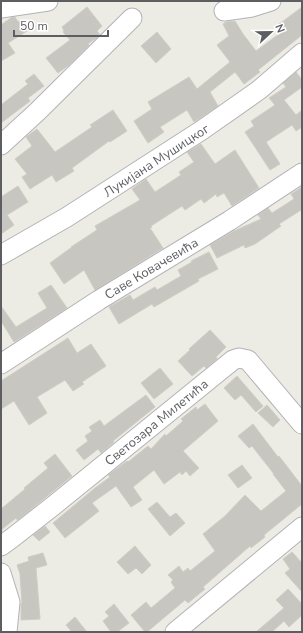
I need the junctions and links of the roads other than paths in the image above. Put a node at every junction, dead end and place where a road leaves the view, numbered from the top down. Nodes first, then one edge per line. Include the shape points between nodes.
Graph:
1 (48, 1) edge
2 (272, 1) edge
3 (1, 8) edge
4 (224, 11) dead end
5 (132, 18) dead end
6 (302, 53) edge
7 (1, 145) edge
8 (302, 174) edge
9 (1, 255) edge
10 (1, 364) edge
11 (302, 424) edge
12 (302, 527) edge
13 (1, 546) edge
14 (1, 573) edge
15 (7, 632) edge
16 (175, 632) edge

1 - 3 street
2 - 4 street
5 - 7 street
6 - 9 street, Лукијана Мушицког via 259,90 202,130 67,217
8 - 10 street, Саве Ковачевића
11 - 13 street, Светозара Милетића via 248,360 233,360
12 - 16 street
14 - 15 street via 10,602

